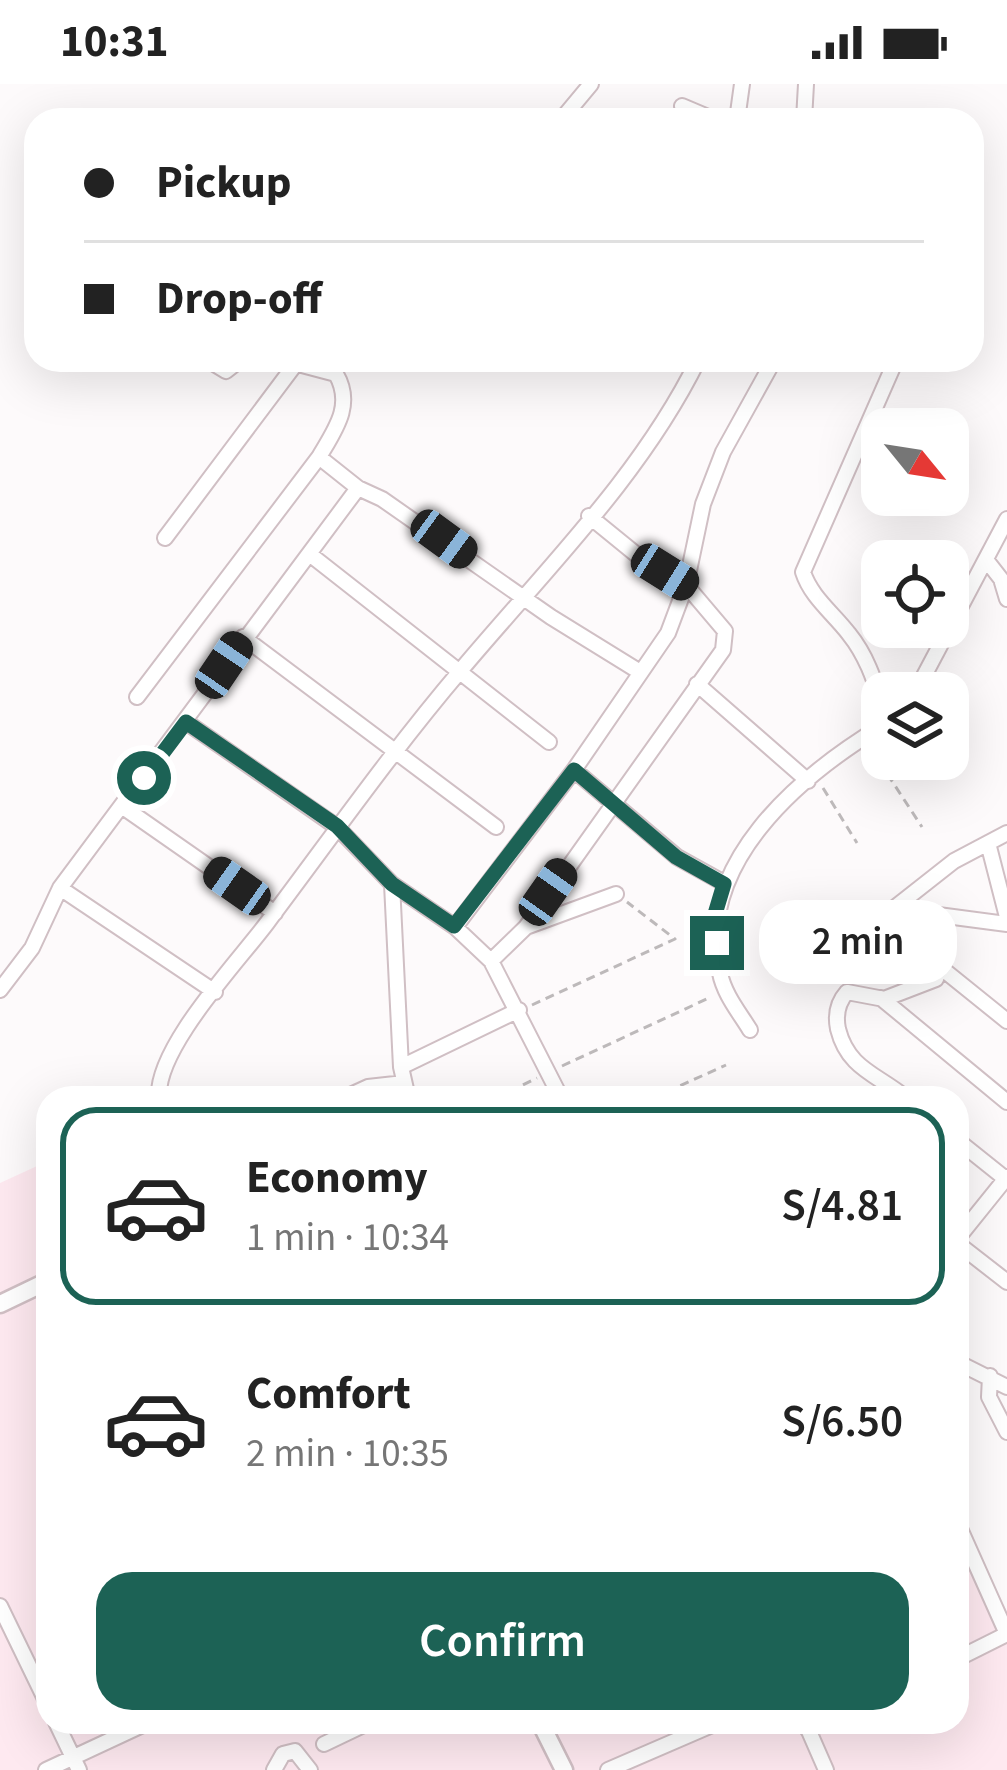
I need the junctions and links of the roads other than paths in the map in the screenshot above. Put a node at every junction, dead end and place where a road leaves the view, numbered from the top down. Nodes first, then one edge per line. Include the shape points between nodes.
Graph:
1 (592, 84) edge
2 (682, 106) dead end
3 (571, 108) edge
4 (687, 108) edge
5 (282, 372) edge
6 (327, 372) edge
7 (692, 372) edge
8 (767, 372) edge
9 (891, 372) edge
10 (319, 457) junction
11 (358, 488) junction
12 (589, 516) junction
13 (1007, 519) edge
14 (165, 538) dead end
15 (311, 556) junction
16 (987, 561) junction
17 (686, 585) junction
18 (523, 598) junction
19 (1007, 599) edge
20 (243, 637) junction
21 (640, 671) junction
22 (873, 672) edge
23 (926, 672) edge
24 (458, 673) junction
25 (697, 684) junction
26 (137, 698) dead end
27 (186, 722) junction
28 (861, 740) edge
29 (549, 742) dead end
30 (395, 752) junction
31 (574, 770) junction
32 (812, 779) junction
33 (613, 801) junction
34 (123, 807) junction
35 (337, 826) junction
36 (496, 826) dead end
37 (1007, 833) edge
38 (988, 843) junction
39 (392, 884) junction
40 (724, 884) junction
41 (60, 888) junction
42 (616, 894) road end
43 (893, 909) junction
44 (275, 913) junction
45 (1004, 925) edge
46 (454, 926) junction
47 (526, 927) junction
48 (491, 961) junction
49 (940, 967) junction
50 (0, 990) edge
51 (215, 992) junction
52 (881, 998) junction
53 (519, 1010) junction
54 (1007, 1021) edge
55 (750, 1030) dead end
56 (400, 1066) junction
57 (161, 1086) edge
58 (405, 1086) edge
59 (555, 1086) edge
60 (887, 1086) edge
61 (1007, 1102) edge
62 (969, 1149) edge
63 (1007, 1179) edge
64 (969, 1226) edge
65 (969, 1251) edge
66 (1007, 1282) edge
67 (36, 1288) edge
68 (0, 1304) edge
69 (969, 1367) edge
70 (990, 1376) junction
71 (1007, 1388) edge
72 (1007, 1432) edge
73 (969, 1550) edge
74 (1007, 1594) edge
75 (991, 1602) junction
76 (0, 1606) edge
77 (969, 1653) edge
78 (36, 1680) edge
79 (62, 1734) edge
80 (128, 1734) edge
81 (345, 1734) edge
82 (547, 1734) edge
83 (691, 1734) edge
84 (810, 1734) edge
85 (324, 1744) dead end
86 (76, 1764) edge
87 (46, 1770) edge
88 (274, 1770) edge
89 (310, 1770) edge
90 (564, 1770) edge
91 (608, 1770) edge
92 (826, 1770) edge

1 - 3 street
2 - 4 street
5 - 14 street
6 - 10 street via 343,385 345,405
7 - 12 street via 672,412
8 - 17 street via 703,504
9 - 22 street via 803,572
10 - 11 street
10 - 26 street
11 - 15 street
11 - 18 street
12 - 17 street
12 - 18 street
13 - 16 street
15 - 20 street
15 - 24 street
16 - 19 street
16 - 23 street
17 - 21 street via 668,633
17 - 25 street via 724,631 723,650
18 - 21 street
18 - 24 street
20 - 27 street
20 - 30 street
21 - 31 street
24 - 29 street
24 - 30 street
25 - 32 street
25 - 33 street
27 - 34 street
27 - 35 street
28 - 32 street
30 - 35 street
30 - 36 street
31 - 33 street
31 - 46 street
32 - 40 street via 747,845
33 - 40 street via 676,857
33 - 47 street
34 - 41 street
34 - 44 street
35 - 39 street
35 - 44 street
37 - 38 street
38 - 43 street
38 - 45 street
39 - 46 street
39 - 56 street
40 - 55 street via 715,914 719,972
41 - 50 street via 32,948
41 - 51 street
42 - 47 street
43 - 45 street
43 - 49 street via 893,933
44 - 51 street
46 - 48 street
47 - 48 street
48 - 53 street
49 - 52 street via 921,988
49 - 54 street
51 - 57 street via 165,1062
52 - 60 street via 847,992 836,1018 843,1048
52 - 61 street
53 - 56 street
53 - 59 street
56 - 58 street
62 - 63 street
63 - 64 street
65 - 66 street
67 - 68 main road
69 - 70 street
70 - 71 street
70 - 72 street via 989,1397
73 - 75 street
74 - 75 street
75 - 77 street via 1007,1634
76 - 78 street
79 - 86 street
80 - 86 street
81 - 85 street
82 - 90 main road
83 - 91 street
84 - 92 street
86 - 87 street
88 - 89 street via 295,1751

